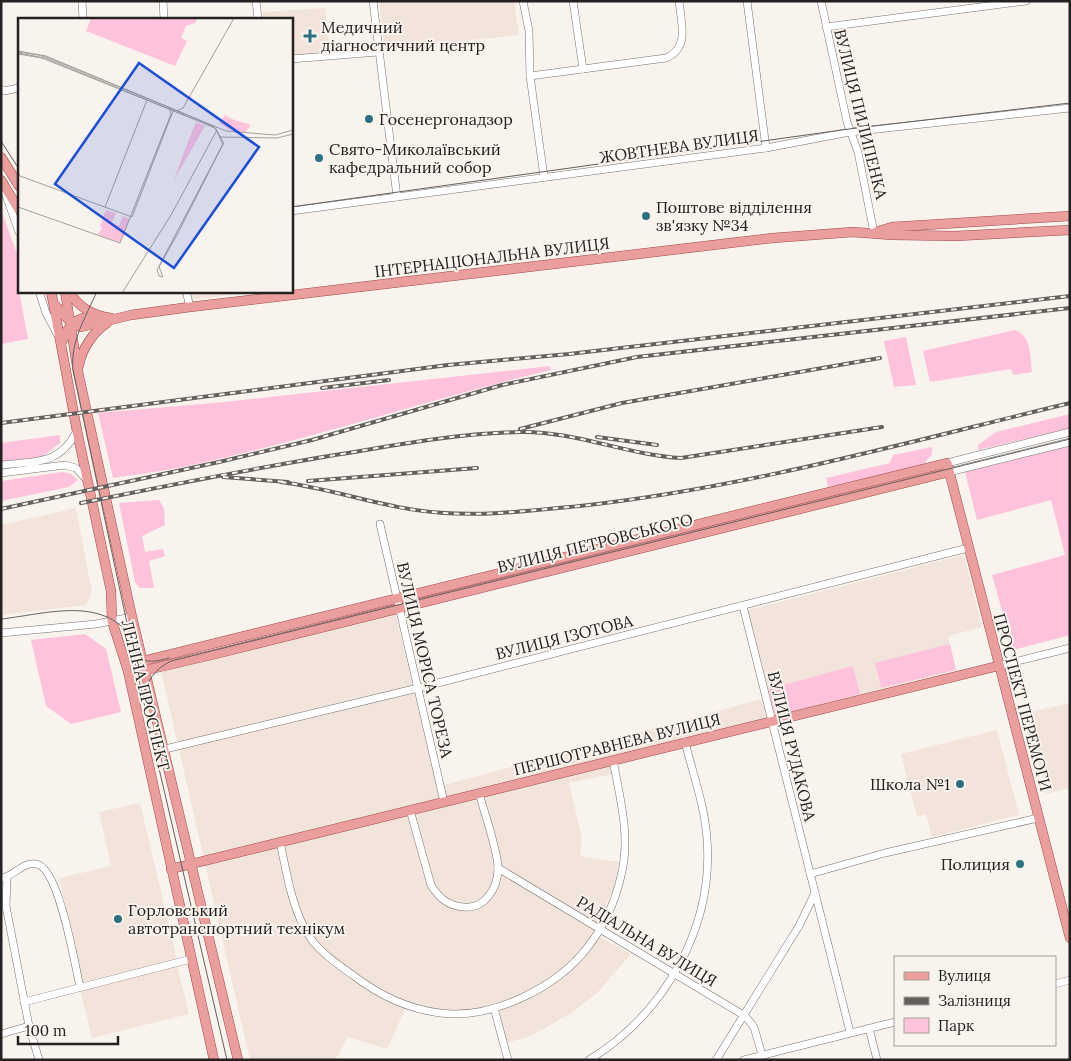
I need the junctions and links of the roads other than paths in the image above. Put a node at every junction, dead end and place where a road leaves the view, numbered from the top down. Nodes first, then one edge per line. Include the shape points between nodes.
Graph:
1 (82, 1) edge
2 (163, 1) edge
3 (256, 1) edge
4 (373, 1) edge
5 (522, 1) edge
6 (573, 1) edge
7 (679, 1) edge
8 (747, 1) edge
9 (820, 1) edge
10 (1026, 1) edge
11 (82, 18) edge
12 (164, 18) edge
13 (258, 18) edge
14 (826, 27) junction
15 (378, 52) junction
16 (292, 59) edge
17 (583, 69) junction
18 (530, 76) junction
19 (18, 88) edge
20 (1, 89) edge
21 (1070, 108) edge
22 (850, 132) junction
23 (766, 148) junction
24 (1, 158) edge
25 (544, 177) junction
26 (1, 181) edge
27 (18, 184) edge
28 (397, 197) junction
29 (18, 208) edge
30 (292, 211) edge
31 (1070, 216) edge
32 (18, 229) edge
33 (1070, 230) edge
34 (874, 233) junction
35 (38, 292) edge
36 (51, 292) edge
37 (66, 292) edge
38 (67, 292) edge
39 (186, 292) edge
40 (55, 306) junction
41 (190, 307) junction
42 (96, 315) junction
43 (113, 319) junction
44 (72, 324) junction
45 (62, 343) junction
46 (78, 372) junction
47 (77, 431) junction
48 (1070, 432) edge
49 (1070, 442) edge
50 (1, 466) edge
51 (948, 468) junction
52 (1, 473) edge
53 (88, 482) junction
54 (380, 524) dead end
55 (968, 548) junction
56 (397, 603) junction
57 (744, 606) junction
58 (111, 616) junction
59 (132, 617) junction
60 (96, 624) junction
61 (1, 633) edge
62 (121, 644) junction
63 (1070, 648) edge
64 (144, 666) junction
65 (998, 666) junction
66 (128, 671) junction
67 (418, 688) junction
68 (772, 721) junction
69 (685, 742) junction
70 (165, 749) junction
71 (613, 760) junction
72 (479, 793) junction
73 (444, 802) junction
74 (410, 810) junction
75 (1038, 818) junction
76 (280, 842) junction
77 (191, 863) junction
78 (498, 868) junction
79 (171, 869) junction
80 (810, 874) junction
81 (4, 877) edge
82 (815, 893) junction
83 (600, 928) junction
84 (1070, 938) edge
85 (191, 959) junction
86 (675, 974) junction
87 (1070, 980) edge
88 (1056, 984) edge
89 (80, 988) junction
90 (24, 1002) junction
91 (494, 1008) junction
92 (745, 1016) junction
93 (894, 1022) edge
94 (29, 1026) junction
95 (869, 1028) junction
96 (850, 1032) junction
97 (1, 1034) edge
98 (762, 1055) junction
99 (39, 1060) edge
100 (214, 1060) edge
101 (238, 1060) edge
102 (508, 1060) edge
103 (589, 1060) edge
104 (716, 1060) edge
105 (744, 1060) edge
106 (877, 1060) edge

1 - 11 street
2 - 12 street
3 - 13 street
4 - 15 street
5 - 18 street via 529,32
6 - 17 street
7 - 17 street via 680,49 666,58
8 - 23 street
9 - 14 street, ВУЛИЦЯ ПИЛИПЕНКА
10 - 14 street
14 - 22 street, ВУЛИЦЯ ПИЛИПЕНКА
15 - 16 street
15 - 28 street
17 - 18 street
18 - 25 street
19 - 20 street
21 - 22 street, ЖОВТНЕВА ВУЛИЦЯ
22 - 23 street, ЖОВТНЕВА ВУЛИЦЯ
22 - 34 street, ВУЛИЦЯ ПИЛИПЕНКА via 858,152
23 - 25 street, ЖОВТНЕВА ВУЛИЦЯ
24 - 27 main road
25 - 28 street, ЖОВТНЕВА ВУЛИЦЯ
26 - 29 main road
26 - 32 street
28 - 30 street, ЖОВТНЕВА ВУЛИЦЯ
31 - 34 main road, ІНТЕРНАЦІОНАЛЬНА ВУЛИЦЯ via 892,227
33 - 34 main road, ІНТЕРНАЦІОНАЛЬНА ВУЛИЦЯ via 956,236
34 - 41 main road, ІНТЕРНАЦІОНАЛЬНА ВУЛИЦЯ via 773,238
35 - 45 street
36 - 40 main road, ЛЕНІНА ПРОСПЕКТ
37 - 44 main road, ЛЕНІНА ПРОСПЕКТ
38 - 42 main road, ІНТЕРНАЦІОНАЛЬНА ВУЛИЦЯ
39 - 41 street
40 - 44 main road
40 - 45 main road, ЛЕНІНА ПРОСПЕКТ
41 - 43 main road, ІНТЕРНАЦІОНАЛЬНА ВУЛИЦЯ
42 - 43 main road, ІНТЕРНАЦІОНАЛЬНА ВУЛИЦЯ
42 - 44 main road via 81,317
43 - 44 main road, ІНТЕРНАЦІОНАЛЬНА ВУЛИЦЯ via 88,327
43 - 46 main road, ЛЕНІНА ПРОСПЕКТ via 102,326 84,349
44 - 45 main road
44 - 46 main road, ЛЕНІНА ПРОСПЕКТ
45 - 47 main road, ЛЕНІНА ПРОСПЕКТ
46 - 59 main road, ЛЕНІНА ПРОСПЕКТ
47 - 50 street via 57,456
47 - 53 main road, ЛЕНІНА ПРОСПЕКТ
48 - 51 street, ВУЛИЦЯ ПЕТРОВСЬКОГО
49 - 51 street, ВУЛИЦЯ ПЕТРОВСЬКОГО
51 - 55 main road, ПРОСПЕКТ ПЕРЕМОГИ
51 - 56 main road, ВУЛИЦЯ ПЕТРОВСЬКОГО
52 - 53 street via 65,465 76,468
53 - 58 main road, ЛЕНІНА ПРОСПЕКТ via 111,591
54 - 56 street, ВУЛИЦЯ МОРІСА ТОРЕЗА
55 - 57 street, ВУЛИЦЯ ІЗОТОВА
55 - 65 main road, ПРОСПЕКТ ПЕРЕМОГИ
56 - 64 main road, ВУЛИЦЯ ПЕТРОВСЬКОГО
56 - 67 street, ВУЛИЦЯ МОРІСА ТОРЕЗА
57 - 67 street, ВУЛИЦЯ ІЗОТОВА
57 - 68 street, ВУЛИЦЯ РУДАКОВА
58 - 59 street
58 - 60 street
58 - 62 main road, ЛЕНІНА ПРОСПЕКТ
59 - 64 main road, ЛЕНІНА ПРОСПЕКТ
60 - 61 street
60 - 62 street via 110,627
62 - 66 main road, ЛЕНІНА ПРОСПЕКТ
63 - 65 street, ПЕРШОТРАВНЕВА ВУЛИЦЯ
64 - 66 main road, ВУЛИЦЯ ПЕТРОВСЬКОГО via 134,673
64 - 70 main road, ЛЕНІНА ПРОСПЕКТ
65 - 68 main road, ПЕРШОТРАВНЕВА ВУЛИЦЯ
65 - 75 main road, ПРОСПЕКТ ПЕРЕМОГИ
66 - 79 main road, ЛЕНІНА ПРОСПЕКТ
67 - 70 street, ВУЛИЦЯ ІЗОТОВА
67 - 73 street, ВУЛИЦЯ МОРІСА ТОРЕЗА
68 - 69 main road, ПЕРШОТРАВНЕВА ВУЛИЦЯ
68 - 80 street, ВУЛИЦЯ РУДАКОВА
69 - 71 main road, ПЕРШОТРАВНЕВА ВУЛИЦЯ
69 - 86 street via 699,796 708,858 701,910
70 - 77 main road, ЛЕНІНА ПРОСПЕКТ
71 - 72 main road, ПЕРШОТРАВНЕВА ВУЛИЦЯ
71 - 83 street via 626,834 616,896
72 - 73 main road, ПЕРШОТРАВНЕВА ВУЛИЦЯ
72 - 78 street
73 - 74 main road, ПЕРШОТРАВНЕВА ВУЛИЦЯ
74 - 76 main road, ПЕРШОТРАВНЕВА ВУЛИЦЯ
74 - 78 street via 431,885 446,902 470,908 486,900 493,891
75 - 80 street via 885,853
75 - 84 main road, ПРОСПЕКТ ПЕРЕМОГИ
76 - 77 main road, ПЕРШОТРАВНЕВА ВУЛИЦЯ
76 - 91 street via 301,921 320,950 339,966 387,997 419,1009 441,1014
77 - 79 main road, ПЕРШОТРАВНЕВА ВУЛИЦЯ
77 - 101 main road, ЛЕНІНА ПРОСПЕКТ
78 - 83 street, РАДІАЛЬНА ВУЛИЦЯ
79 - 85 main road, ЛЕНІНА ПРОСПЕКТ
80 - 82 street, ВУЛИЦЯ РУДАКОВА
81 - 89 street via 30,864 47,870 59,900
81 - 90 street via 6,906
82 - 92 street
82 - 96 street, ВУЛИЦЯ РУДАКОВА
83 - 86 street, РАДІАЛЬНА ВУЛИЦЯ
83 - 91 street via 587,948 556,976 520,999
85 - 89 street
85 - 100 main road, ЛЕНІНА ПРОСПЕКТ
86 - 92 street, РАДІАЛЬНА ВУЛИЦЯ
86 - 103 street via 630,1030
87 - 88 street
89 - 90 street
90 - 94 street
91 - 102 street
92 - 98 street, РАДІАЛЬНА ВУЛИЦЯ via 754,1027
92 - 104 street
93 - 95 street
94 - 97 street
94 - 99 street
95 - 96 street
95 - 106 street
96 - 98 street
98 - 105 street

